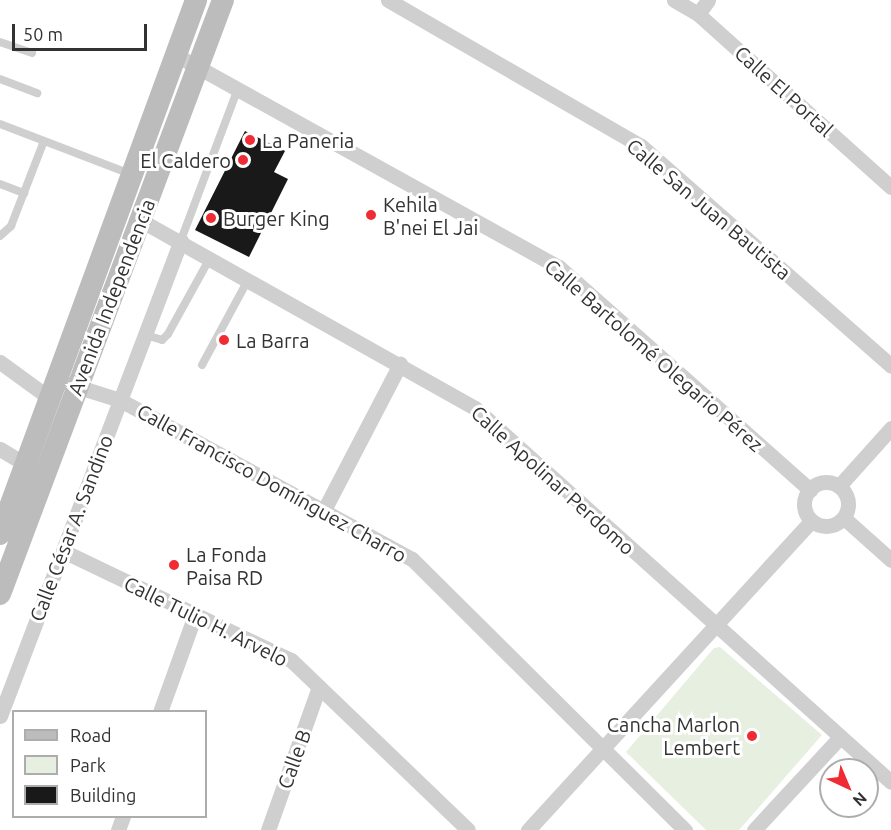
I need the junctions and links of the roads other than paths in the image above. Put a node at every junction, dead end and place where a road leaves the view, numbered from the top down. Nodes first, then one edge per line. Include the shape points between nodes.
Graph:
1 (196, 0) edge
2 (223, 0) edge
3 (387, 0) edge
4 (674, 0) edge
5 (708, 0) edge
6 (698, 14) junction
7 (0, 42) edge
8 (33, 53) dead end
9 (176, 55) junction
10 (198, 66) junction
11 (0, 79) edge
12 (238, 88) junction
13 (37, 93) dead end
14 (0, 124) edge
15 (44, 141) junction
16 (131, 174) junction
17 (0, 184) edge
18 (154, 184) junction
19 (891, 188) edge
20 (24, 193) junction
21 (140, 220) junction
22 (0, 236) edge
23 (181, 240) junction
24 (211, 257) junction
25 (249, 279) junction
26 (145, 336) junction
27 (0, 362) edge
28 (399, 364) junction
29 (202, 365) dead end
30 (891, 366) edge
31 (76, 386) junction
32 (51, 388) junction
33 (120, 400) junction
34 (891, 428) edge
35 (0, 449) edge
36 (35, 469) junction
37 (839, 486) junction
38 (810, 490) junction
39 (324, 510) junction
40 (844, 518) junction
41 (811, 521) junction
42 (0, 534) edge
43 (63, 551) junction
44 (891, 560) edge
45 (0, 594) edge
46 (195, 615) junction
47 (716, 628) junction
48 (319, 687) junction
49 (160, 710) edge
50 (0, 716) edge
51 (840, 737) junction
52 (603, 748) junction
53 (891, 782) edge
54 (268, 830) edge
55 (468, 830) edge
56 (528, 830) edge
57 (685, 830) edge
58 (754, 830) edge

1 - 9 main road, Avenida Independencia
2 - 10 main road, Avenida Independencia
3 - 30 street, Calle San Juan Bautista via 641,146
4 - 6 street, Calle El Portal
5 - 6 street
6 - 19 street, Calle El Portal
7 - 8 lane
9 - 10 street, Calle Bartolomé Olegario Pérez
9 - 16 main road, Avenida Independencia
10 - 12 street, Calle Bartolomé Olegario Pérez
10 - 18 main road, Avenida Independencia
11 - 13 lane
12 - 23 lane
12 - 38 street, Calle Bartolomé Olegario Pérez via 559,267
14 - 15 lane
15 - 16 lane
15 - 20 lane
16 - 18 main road
16 - 32 main road, Avenida Independencia
17 - 20 lane
18 - 21 main road, Avenida Independencia
20 - 22 lane via 11,226
21 - 23 street, Calle Apolinar Perdomo
21 - 31 main road, Avenida Independencia
23 - 24 street, Calle Apolinar Perdomo
23 - 26 street, Calle César A. Sandino
24 - 25 street, Calle Apolinar Perdomo
24 - 26 lane via 168,334 162,340
25 - 28 street, Calle Apolinar Perdomo
25 - 29 lane
26 - 33 street, Calle César A. Sandino
27 - 32 street
28 - 39 street
28 - 47 street, Calle Apolinar Perdomo via 475,408
31 - 32 street, Calle Francisco Domínguez Charro
31 - 33 street, Calle Francisco Domínguez Charro
31 - 36 main road, Avenida Independencia
32 - 36 main road, Avenida Independencia
33 - 39 street, Calle Francisco Domínguez Charro
33 - 43 street, Calle César A. Sandino
34 - 37 street
35 - 36 street
36 - 42 main road, Avenida Independencia
36 - 45 main road, Avenida Independencia
37 - 38 street via 824,482
37 - 40 street via 848,501
38 - 41 street via 804,506
39 - 52 street, Calle Francisco Domínguez Charro via 412,559
40 - 41 street via 831,526
40 - 44 street
41 - 47 street
43 - 46 street, Calle Tulio H. Arvelo
43 - 50 street, Calle César A. Sandino
46 - 48 street, Calle Tulio H. Arvelo via 291,660
46 - 49 street
47 - 51 street, Calle Apolinar Perdomo
47 - 52 street
48 - 54 street, Calle B
48 - 55 street, Calle Tulio H. Arvelo
51 - 53 street, Calle Apolinar Perdomo
51 - 58 street
52 - 56 street
52 - 57 street, Calle Francisco Domínguez Charro

